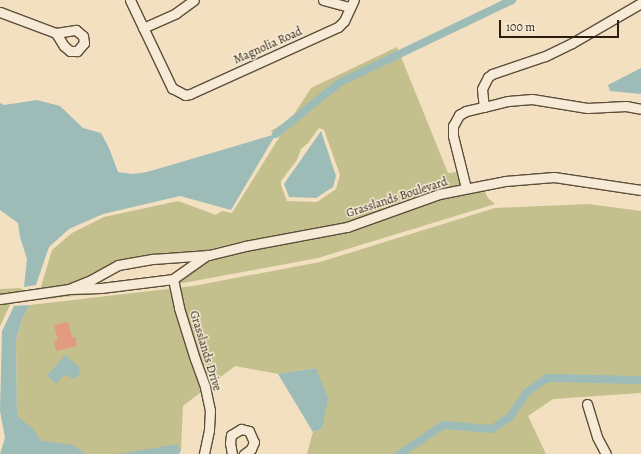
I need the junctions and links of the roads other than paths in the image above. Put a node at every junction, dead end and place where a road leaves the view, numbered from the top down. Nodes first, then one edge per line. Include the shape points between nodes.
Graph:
1 (130, 0) edge
2 (194, 0) edge
3 (323, 0) edge
4 (352, 3) edge
5 (641, 3) edge
6 (0, 12) edge
7 (143, 28) junction
8 (56, 33) dead end
9 (484, 107) junction
10 (641, 109) edge
11 (466, 188) junction
12 (641, 190) edge
13 (208, 255) junction
14 (173, 279) junction
15 (69, 289) junction
16 (0, 299) edge
17 (587, 404) dead end
18 (204, 454) edge
19 (232, 454) edge
20 (244, 454) edge
21 (606, 454) edge

1 - 7 street
2 - 7 street via 176,13
3 - 4 street
4 - 7 street, Magnolia Road via 344,21 338,27 190,94 178,93 172,88
5 - 9 street via 572,44 492,74 482,89
6 - 8 street
9 - 10 street via 532,99 587,108 620,106
9 - 11 street via 459,115 453,126 453,136
11 - 12 street, Grasslands Boulevard via 505,181 554,177
11 - 13 street, Grasslands Boulevard via 439,194 347,227
13 - 14 street, Grasslands Boulevard
13 - 15 street, Grasslands Boulevard via 153,259 118,265
14 - 15 street, Grasslands Boulevard via 101,288
14 - 18 street, Grasslands Drive via 179,308 210,410
15 - 16 street, Grasslands Boulevard
17 - 21 street via 597,437
19 - 20 street via 231,435 241,429 249,431 253,438 251,449

